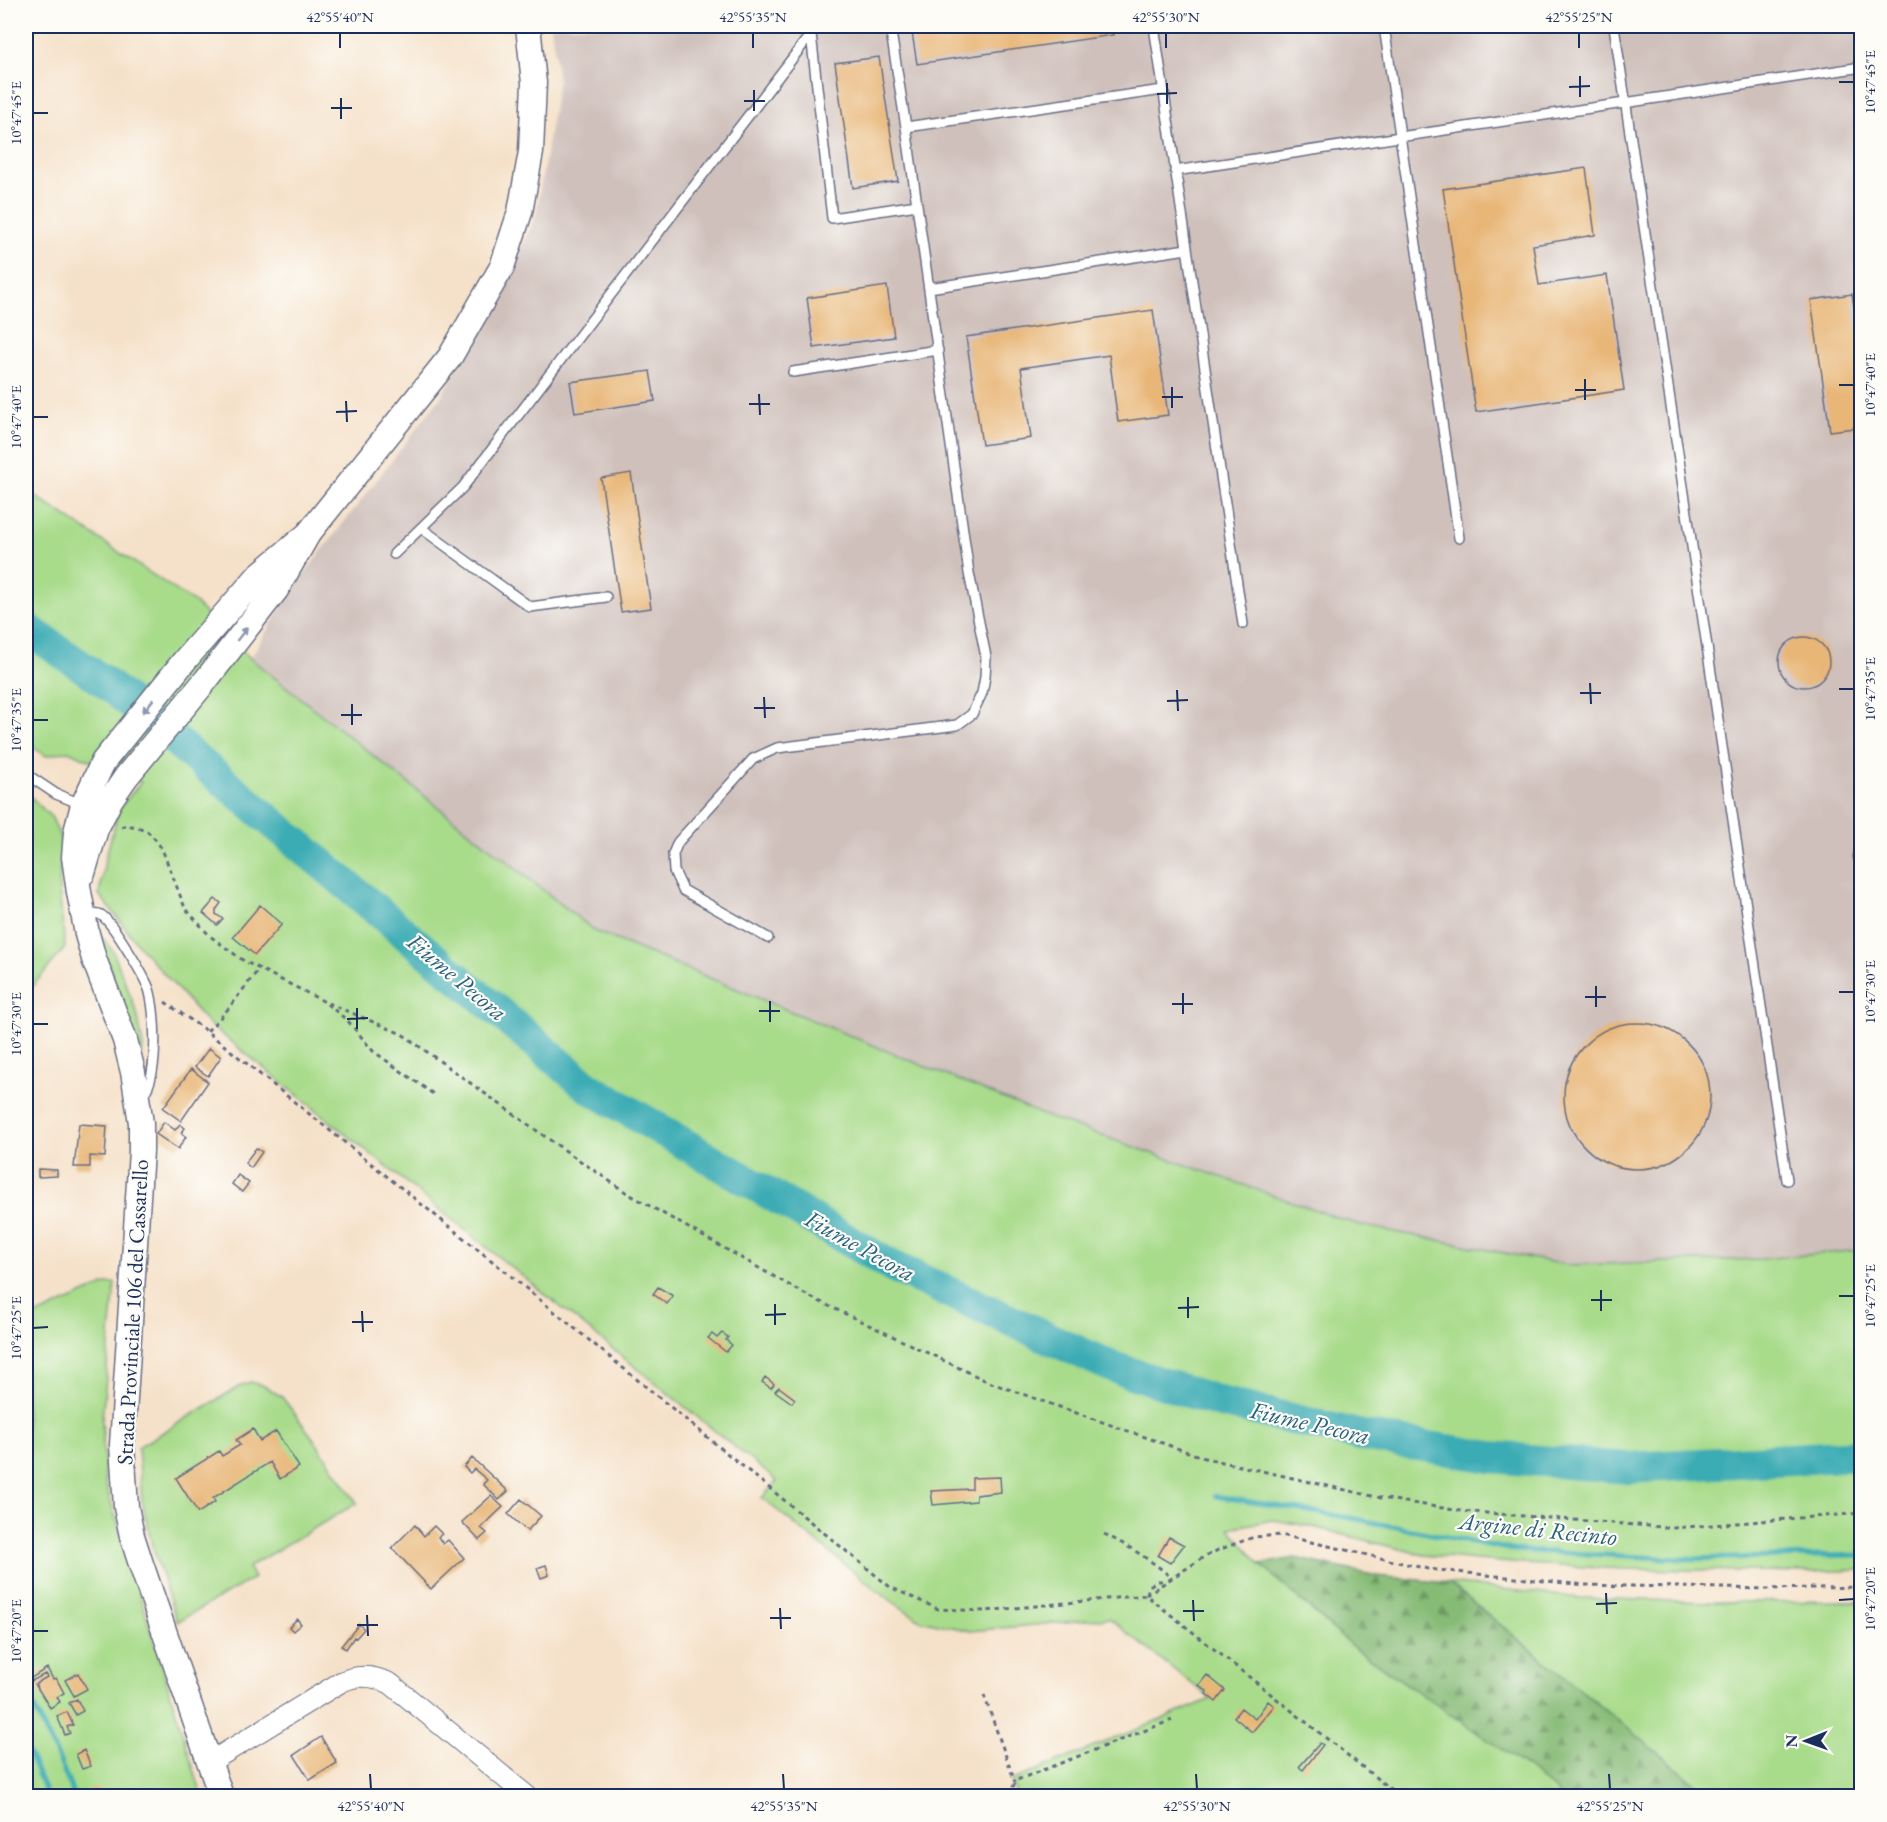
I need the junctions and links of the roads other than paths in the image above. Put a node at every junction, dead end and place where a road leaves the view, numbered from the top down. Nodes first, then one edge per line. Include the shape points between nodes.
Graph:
1 (528, 26) edge
2 (802, 26) edge
3 (890, 26) edge
4 (1154, 26) edge
5 (1384, 26) edge
6 (1614, 26) edge
7 (811, 34) junction
8 (1862, 67) edge
9 (1163, 90) junction
10 (1625, 102) junction
11 (906, 127) junction
12 (1400, 137) junction
13 (1175, 171) junction
14 (917, 205) junction
15 (1187, 249) junction
16 (929, 288) junction
17 (938, 350) junction
18 (793, 372) dead end
19 (421, 528) junction
20 (308, 534) junction
21 (1459, 538) dead end
22 (394, 554) dead end
23 (606, 597) dead end
24 (1244, 624) dead end
25 (26, 774) edge
26 (100, 816) junction
27 (81, 903) junction
28 (768, 938) dead end
29 (138, 1098) junction
30 (1787, 1180) dead end
31 (210, 1762) junction
32 (221, 1797) edge
33 (527, 1797) edge

1 - 20 street, Strada Provinciale 106 del Cassarello via 534,83 531,152 520,212 502,267 450,357
2 - 7 lane
3 - 11 lane
4 - 9 lane
5 - 12 lane
6 - 10 lane
7 - 14 lane via 832,218
7 - 19 lane via 463,487
8 - 10 lane
9 - 11 lane
9 - 13 lane
10 - 12 lane
10 - 30 lane
11 - 14 lane
12 - 13 lane
12 - 21 lane
13 - 15 lane
14 - 16 lane
15 - 16 lane
15 - 24 lane
16 - 17 lane
17 - 18 lane
17 - 28 lane via 969,573 986,657 982,693 972,714 957,725 777,748 753,759 678,842 673,854 674,871 683,890
19 - 22 lane
19 - 23 lane via 530,607
26 -> 20 street, Strada Provinciale 106 del Cassarello via 126,777 276,591
20 -> 26 street, Strada Provinciale 106 del Cassarello via 260,574 103,762
25 - 26 lane
26 - 27 street, Strada Provinciale 106 del Cassarello via 87,857
27 - 29 street, Strada Provinciale 106 del Cassarello via 94,959 125,1040
27 - 29 lane via 107,919 148,987 154,1052 146,1092
29 - 31 street, Strada Provinciale 106 del Cassarello via 141,1150 122,1445 125,1498 132,1536
31 - 32 street, Strada Provinciale 106 del Cassarello
31 - 33 street via 341,1682 363,1675 391,1684

